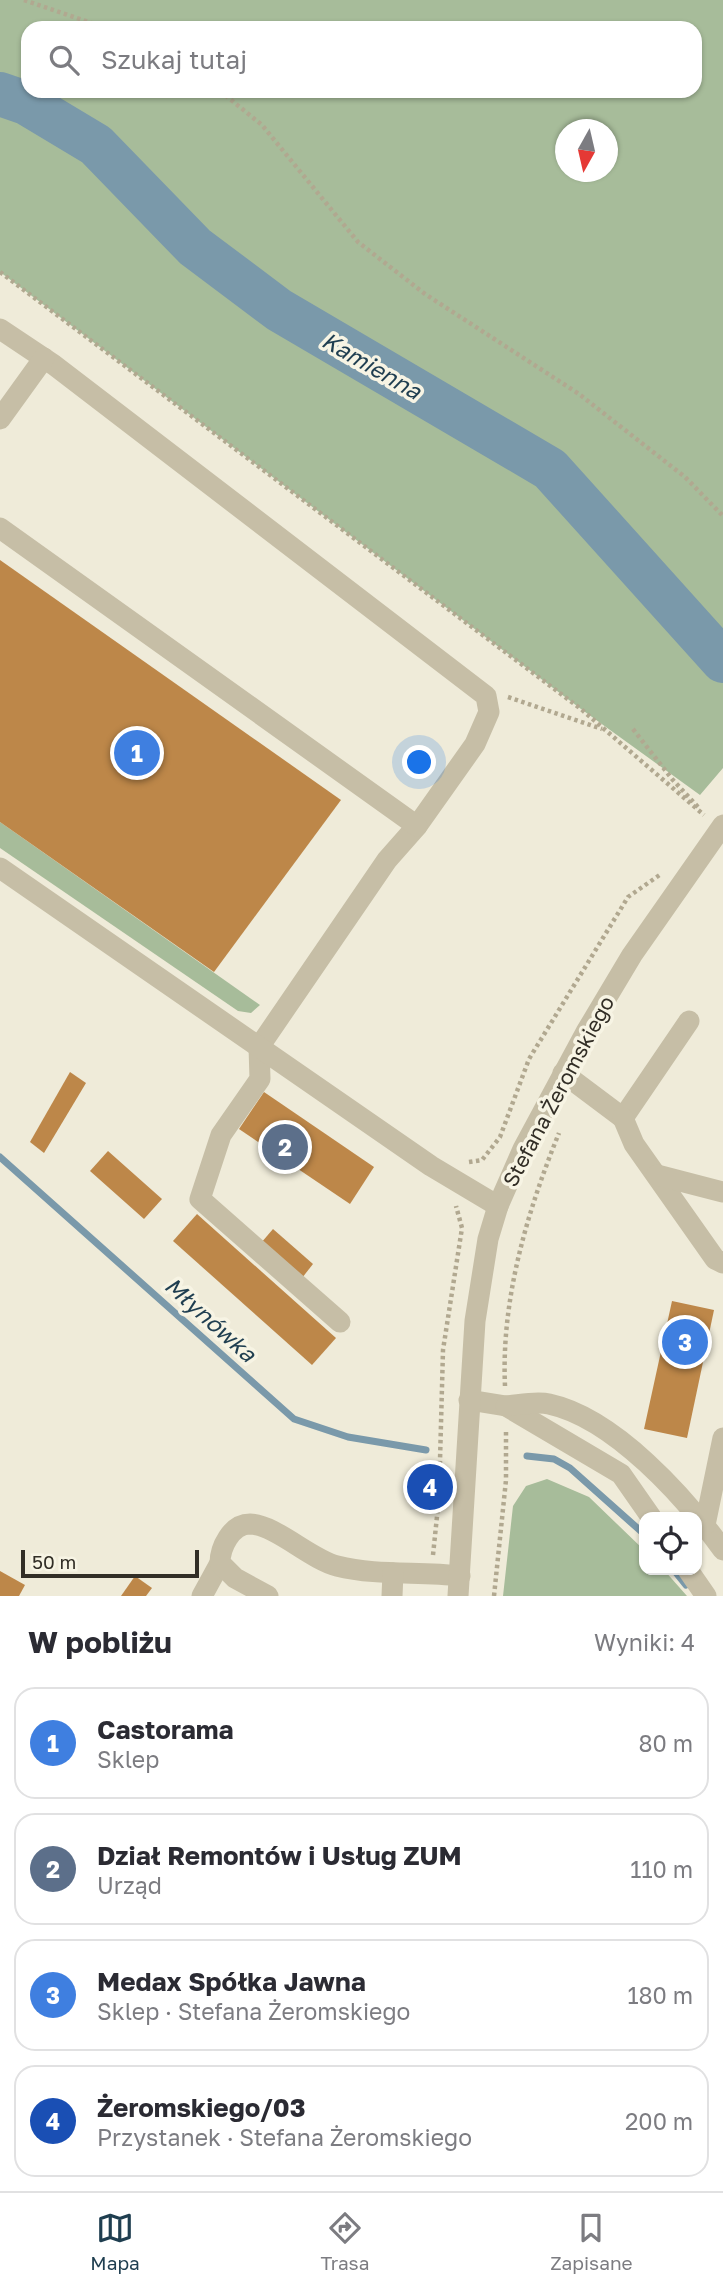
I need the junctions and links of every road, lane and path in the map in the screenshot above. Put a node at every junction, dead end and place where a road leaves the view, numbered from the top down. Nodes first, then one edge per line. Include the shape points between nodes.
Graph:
1 (23, 0) edge
2 (85, 21) edge
3 (229, 98) edge
4 (0, 272) edge
5 (0, 329) edge
6 (44, 358) junction
7 (0, 419) edge
8 (723, 516) edge
9 (0, 528) edge
10 (486, 696) junction
11 (633, 729) dead end
12 (606, 731) junction
13 (717, 823) edge
14 (417, 826) junction
15 (0, 868) edge
16 (689, 1021) dead end
17 (259, 1047) junction
18 (563, 1073) junction
19 (623, 1118) junction
20 (562, 1126) dead end
21 (657, 1175) junction
22 (723, 1192) edge
23 (498, 1206) junction
24 (723, 1263) edge
25 (340, 1322) dead end
26 (469, 1400) junction
27 (506, 1406) junction
28 (723, 1438) edge
29 (648, 1512) edge
30 (705, 1525) junction
31 (723, 1550) edge
32 (220, 1563) junction
33 (393, 1573) junction
34 (691, 1575) edge
35 (459, 1586) edge
36 (202, 1596) edge
37 (268, 1596) edge
38 (391, 1596) edge
39 (494, 1596) edge
40 (706, 1596) edge

1 - 2 path
3 - 8 path via 262,125 358,242 425,294 579,394 685,477
4 - 12 path
5 - 6 street
6 - 7 street
6 - 10 street
9 - 14 street
10 - 12 path via 494,692
10 - 14 street via 489,712 484,728
11 - 13 path via 672,779
12 - 13 path
13 - 18 street, Stefana Żeromskiego
14 - 17 street via 387,860
15 - 17 street
16 - 19 street
17 - 23 street via 431,1166
17 - 25 street via 260,1079 221,1135 200,1199
18 - 19 street
18 - 23 street, Stefana Żeromskiego
19 - 21 street via 634,1144
20 - 27 path via 538,1186 517,1269 503,1345
21 - 22 street
21 - 24 street via 715,1259
23 - 26 street, Stefana Żeromskiego via 481,1273
26 - 27 street
26 - 35 street, Stefana Żeromskiego
27 - 29 street via 621,1474
27 - 30 street via 547,1403 601,1424
27 - 39 path via 506,1480
28 - 30 street
30 - 31 street
32 - 33 street via 220,1553 233,1531 250,1524 335,1566
32 - 36 street
32 - 37 street via 235,1578
33 - 35 street via 431,1572
33 - 38 street
34 - 40 street

